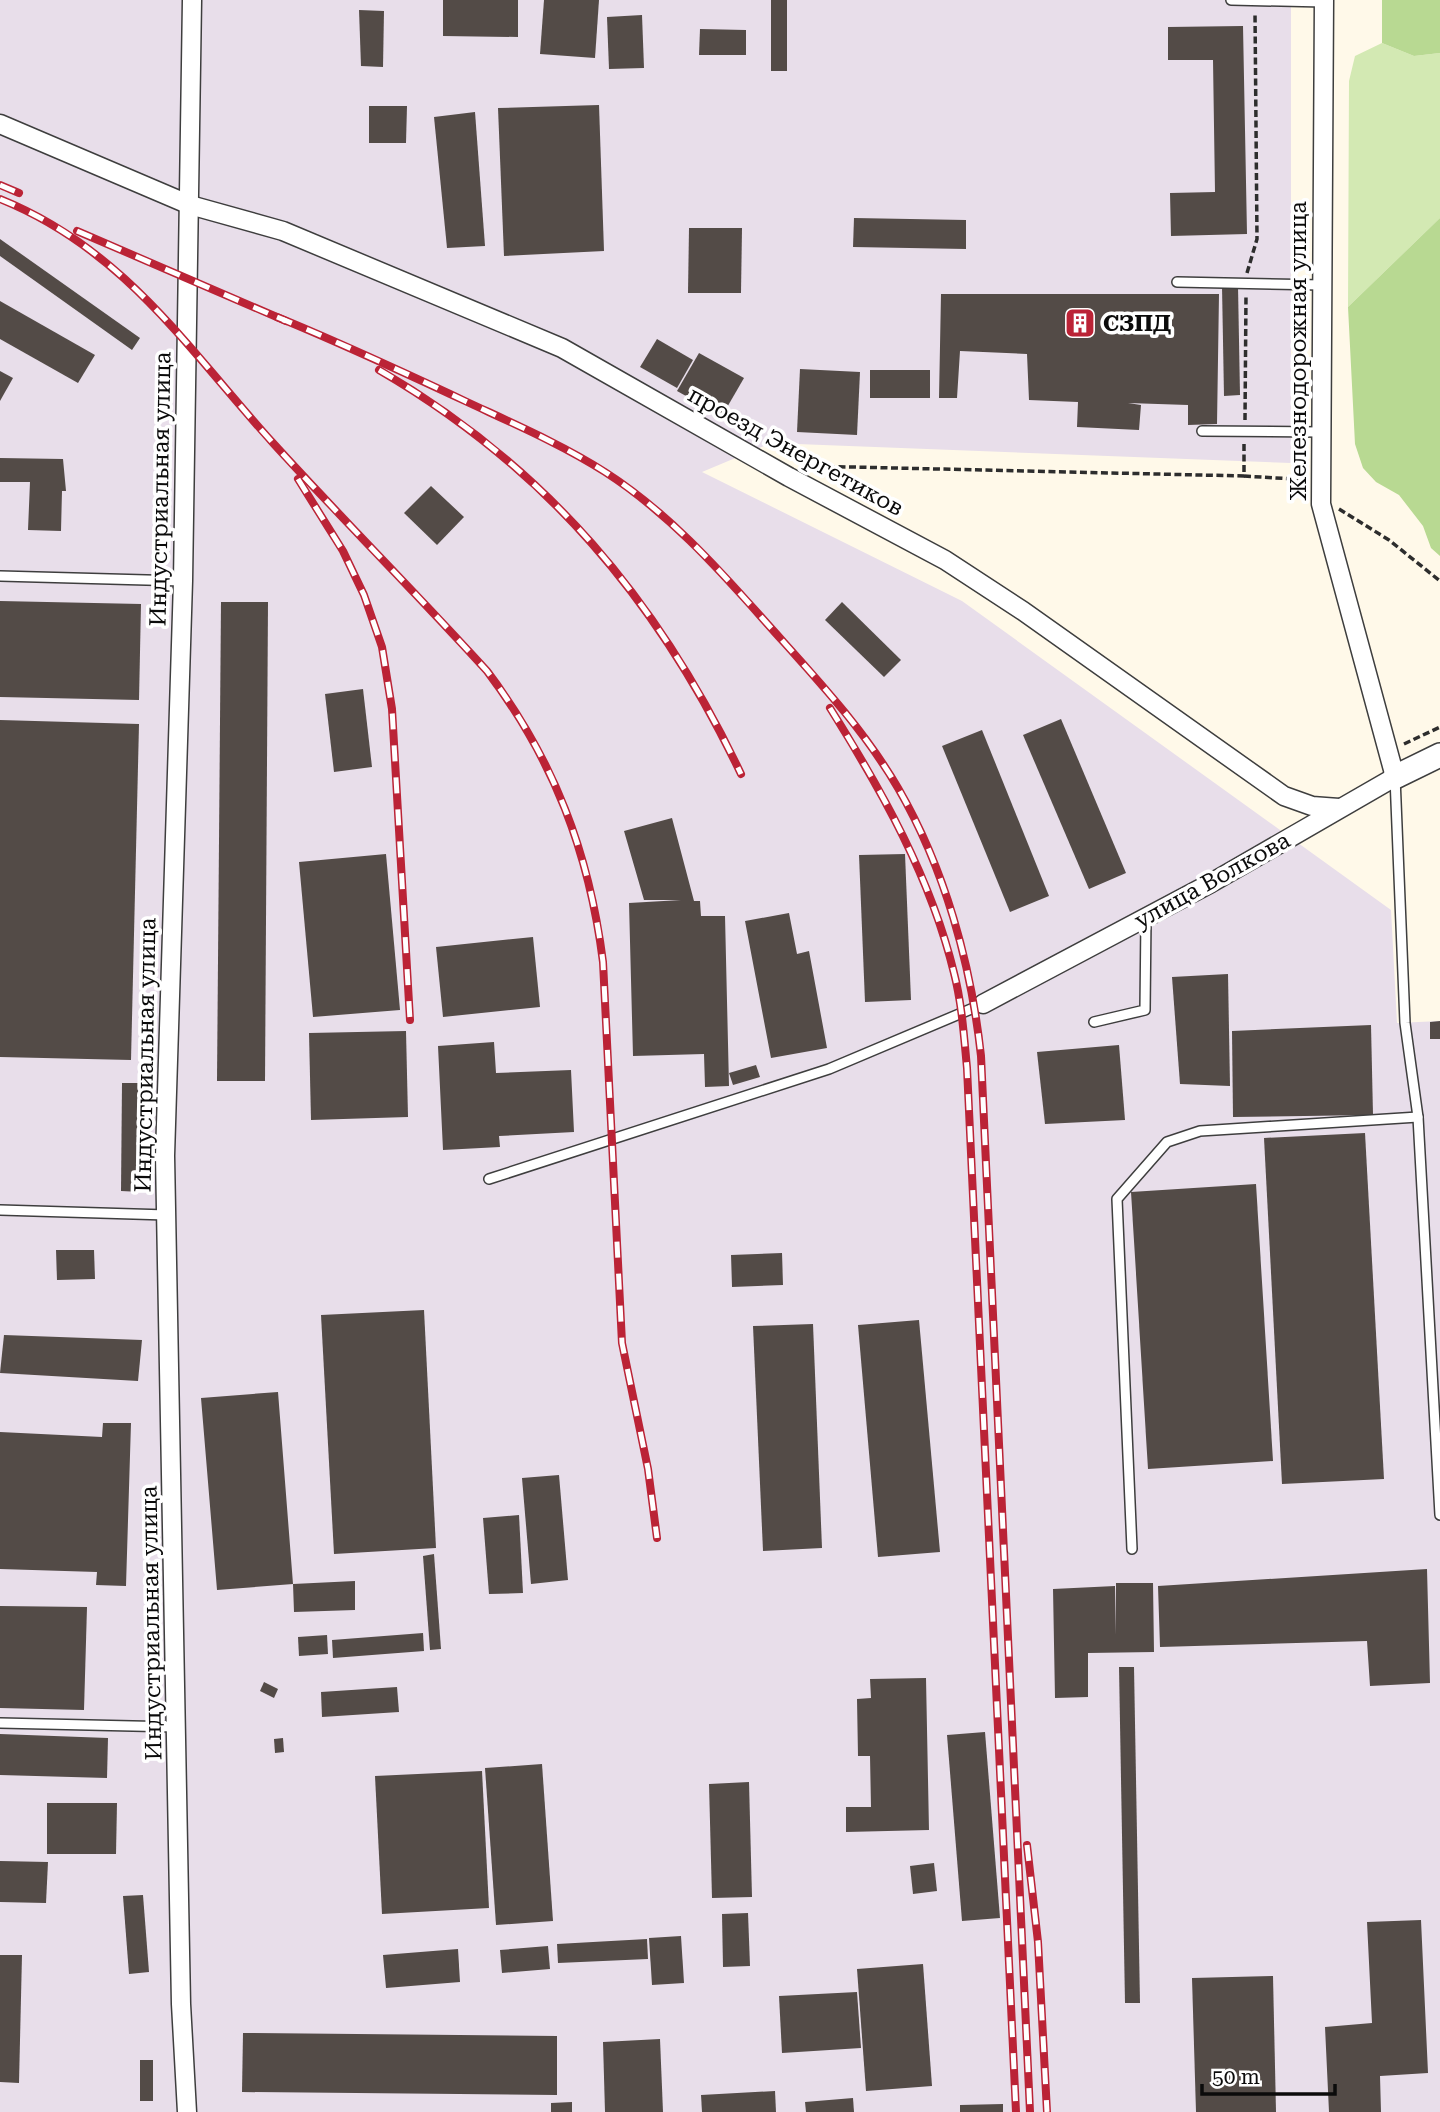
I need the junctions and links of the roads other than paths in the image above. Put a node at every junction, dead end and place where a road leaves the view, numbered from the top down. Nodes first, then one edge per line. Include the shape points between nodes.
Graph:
1 (192, 0) edge
2 (1231, 0) edge
3 (1324, 1) edge
4 (0, 124) edge
5 (190, 205) junction
6 (1177, 282) dead end
7 (1322, 285) junction
8 (1202, 431) dead end
9 (1321, 432) junction
10 (0, 576) edge
11 (183, 581) junction
12 (1440, 755) edge
13 (1395, 777) junction
14 (1339, 808) junction
15 (1146, 918) junction
16 (982, 1004) joint
17 (1094, 1022) dead end
18 (1418, 1117) junction
19 (489, 1180) dead end
20 (0, 1210) edge
21 (167, 1215) junction
22 (1440, 1515) edge
23 (1132, 1549) dead end
24 (0, 1723) edge
25 (177, 1727) junction
26 (187, 2112) edge

1 - 5 street, Индустриальная улица
2 - 3 lane
3 - 7 street, Железнодорожная улица
4 - 5 street, проезд Энергетиков
5 - 11 street, Индустриальная улица
5 - 14 street, проезд Энергетиков via 283,231 562,348 956,567 1283,796 1312,806
6 - 7 lane
7 - 9 street, Железнодорожная улица
8 - 9 lane
9 - 13 street, Железнодорожная улица via 1321,496
10 - 11 lane
11 - 21 street, Индустриальная улица
12 - 13 street, улица Волкова
13 - 14 street, улица Волкова
13 - 18 lane via 1405,1023
14 - 15 street, улица Волкова
15 - 16 street, улица Волкова
15 - 17 lane via 1145,1010
16 - 19 lane via 829,1069
18 - 22 lane
18 - 23 lane via 1200,1131 1167,1142 1117,1199
20 - 21 lane
21 - 25 street, Индустриальная улица
24 - 25 lane
25 - 26 street, Индустриальная улица

